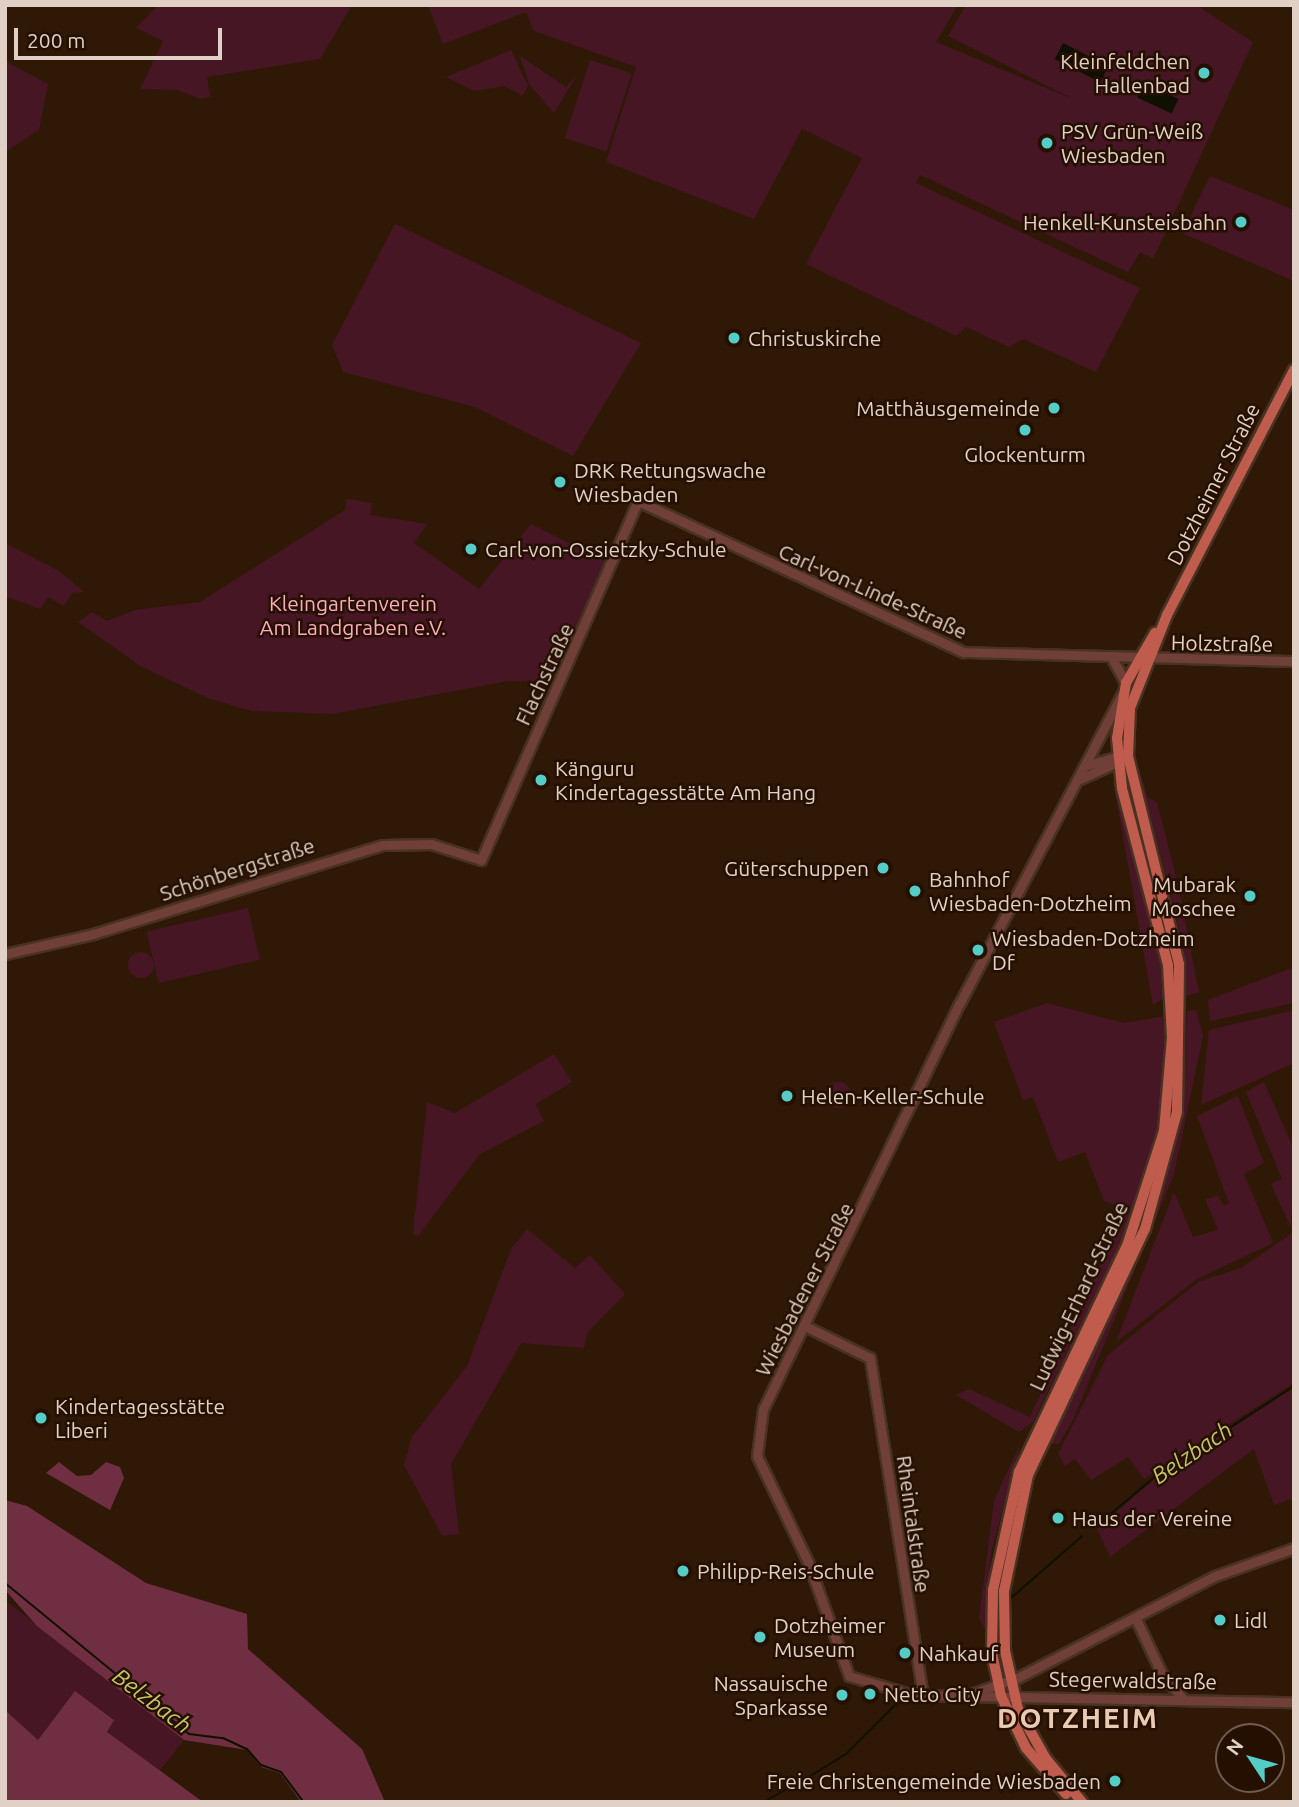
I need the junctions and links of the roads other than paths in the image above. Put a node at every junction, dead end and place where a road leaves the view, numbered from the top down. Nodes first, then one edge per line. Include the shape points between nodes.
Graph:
1 (1294, 370) edge
2 (638, 502) joint
3 (1144, 659) junction
4 (1113, 660) junction
5 (1294, 661) edge
6 (1126, 683) junction
7 (1122, 694) junction
8 (1121, 757) junction
9 (1084, 768) junction
10 (1077, 782) junction
11 (481, 860) joint
12 (5, 954) edge
13 (807, 1327) junction
14 (1032, 1452) junction
15 (1294, 1548) edge
16 (1135, 1617) junction
17 (1115, 1628) junction
18 (1143, 1636) junction
19 (1007, 1666) junction
20 (1028, 1672) junction
21 (1162, 1674) junction
22 (849, 1676) joint
23 (1010, 1680) junction
24 (999, 1690) junction
25 (923, 1695) junction
26 (1014, 1695) junction
27 (1150, 1695) junction
28 (1181, 1697) junction
29 (1294, 1702) edge
30 (1079, 1802) edge

1 - 3 main road, Dotzheimer Straße
2 - 4 street, Carl-von-Linde-Straße via 951,648 996,657
2 - 11 street, Flachstraße
3 - 4 street, Carl-von-Linde-Straße
3 - 5 street, Holzstraße
3 - 6 main road, Ludwig-Erhard-Straße
3 - 8 main road, Ludwig-Erhard-Straße
4 - 6 street
6 - 7 main road, Ludwig-Erhard-Straße
7 - 8 main road, Ludwig-Erhard-Straße
7 - 9 street, Wiesbadener Straße
8 - 9 street
8 - 10 street
8 - 14 main road, Ludwig-Erhard-Straße via 1179,964 1177,1112 1145,1229
9 - 10 street, Wiesbadener Straße
10 - 13 street, Wiesbadener Straße via 933,1063
11 - 12 street, Schönbergstraße via 432,844 383,845 93,934
13 - 22 street, Wiesbadener Straße via 763,1409 757,1456 794,1535
13 - 25 street, Rheintalstraße via 870,1358
14 - 19 main road, Ludwig-Erhard-Straße via 1007,1559
14 - 24 main road, Ludwig-Erhard-Straße via 997,1557 991,1632
15 - 16 street via 1215,1576
16 - 17 street
16 - 18 street
17 - 18 street
17 - 20 street
18 - 21 street
19 - 20 street
19 - 23 main road, Ludwig-Erhard-Straße
20 - 23 street
21 - 27 street
21 - 28 street
22 - 25 street, Stegerwaldstraße
23 - 24 street
23 - 26 main road, Ludwig-Erhard-Straße
24 - 25 street, Stegerwaldstraße
24 - 26 street, Stegerwaldstraße
24 - 30 main road, Ludwig-Erhard-Straße via 1038,1766
26 - 27 street, Stegerwaldstraße
26 - 30 main road, Ludwig-Erhard-Straße via 1035,1742
27 - 28 street, Stegerwaldstraße
28 - 29 street, Stegerwaldstraße

